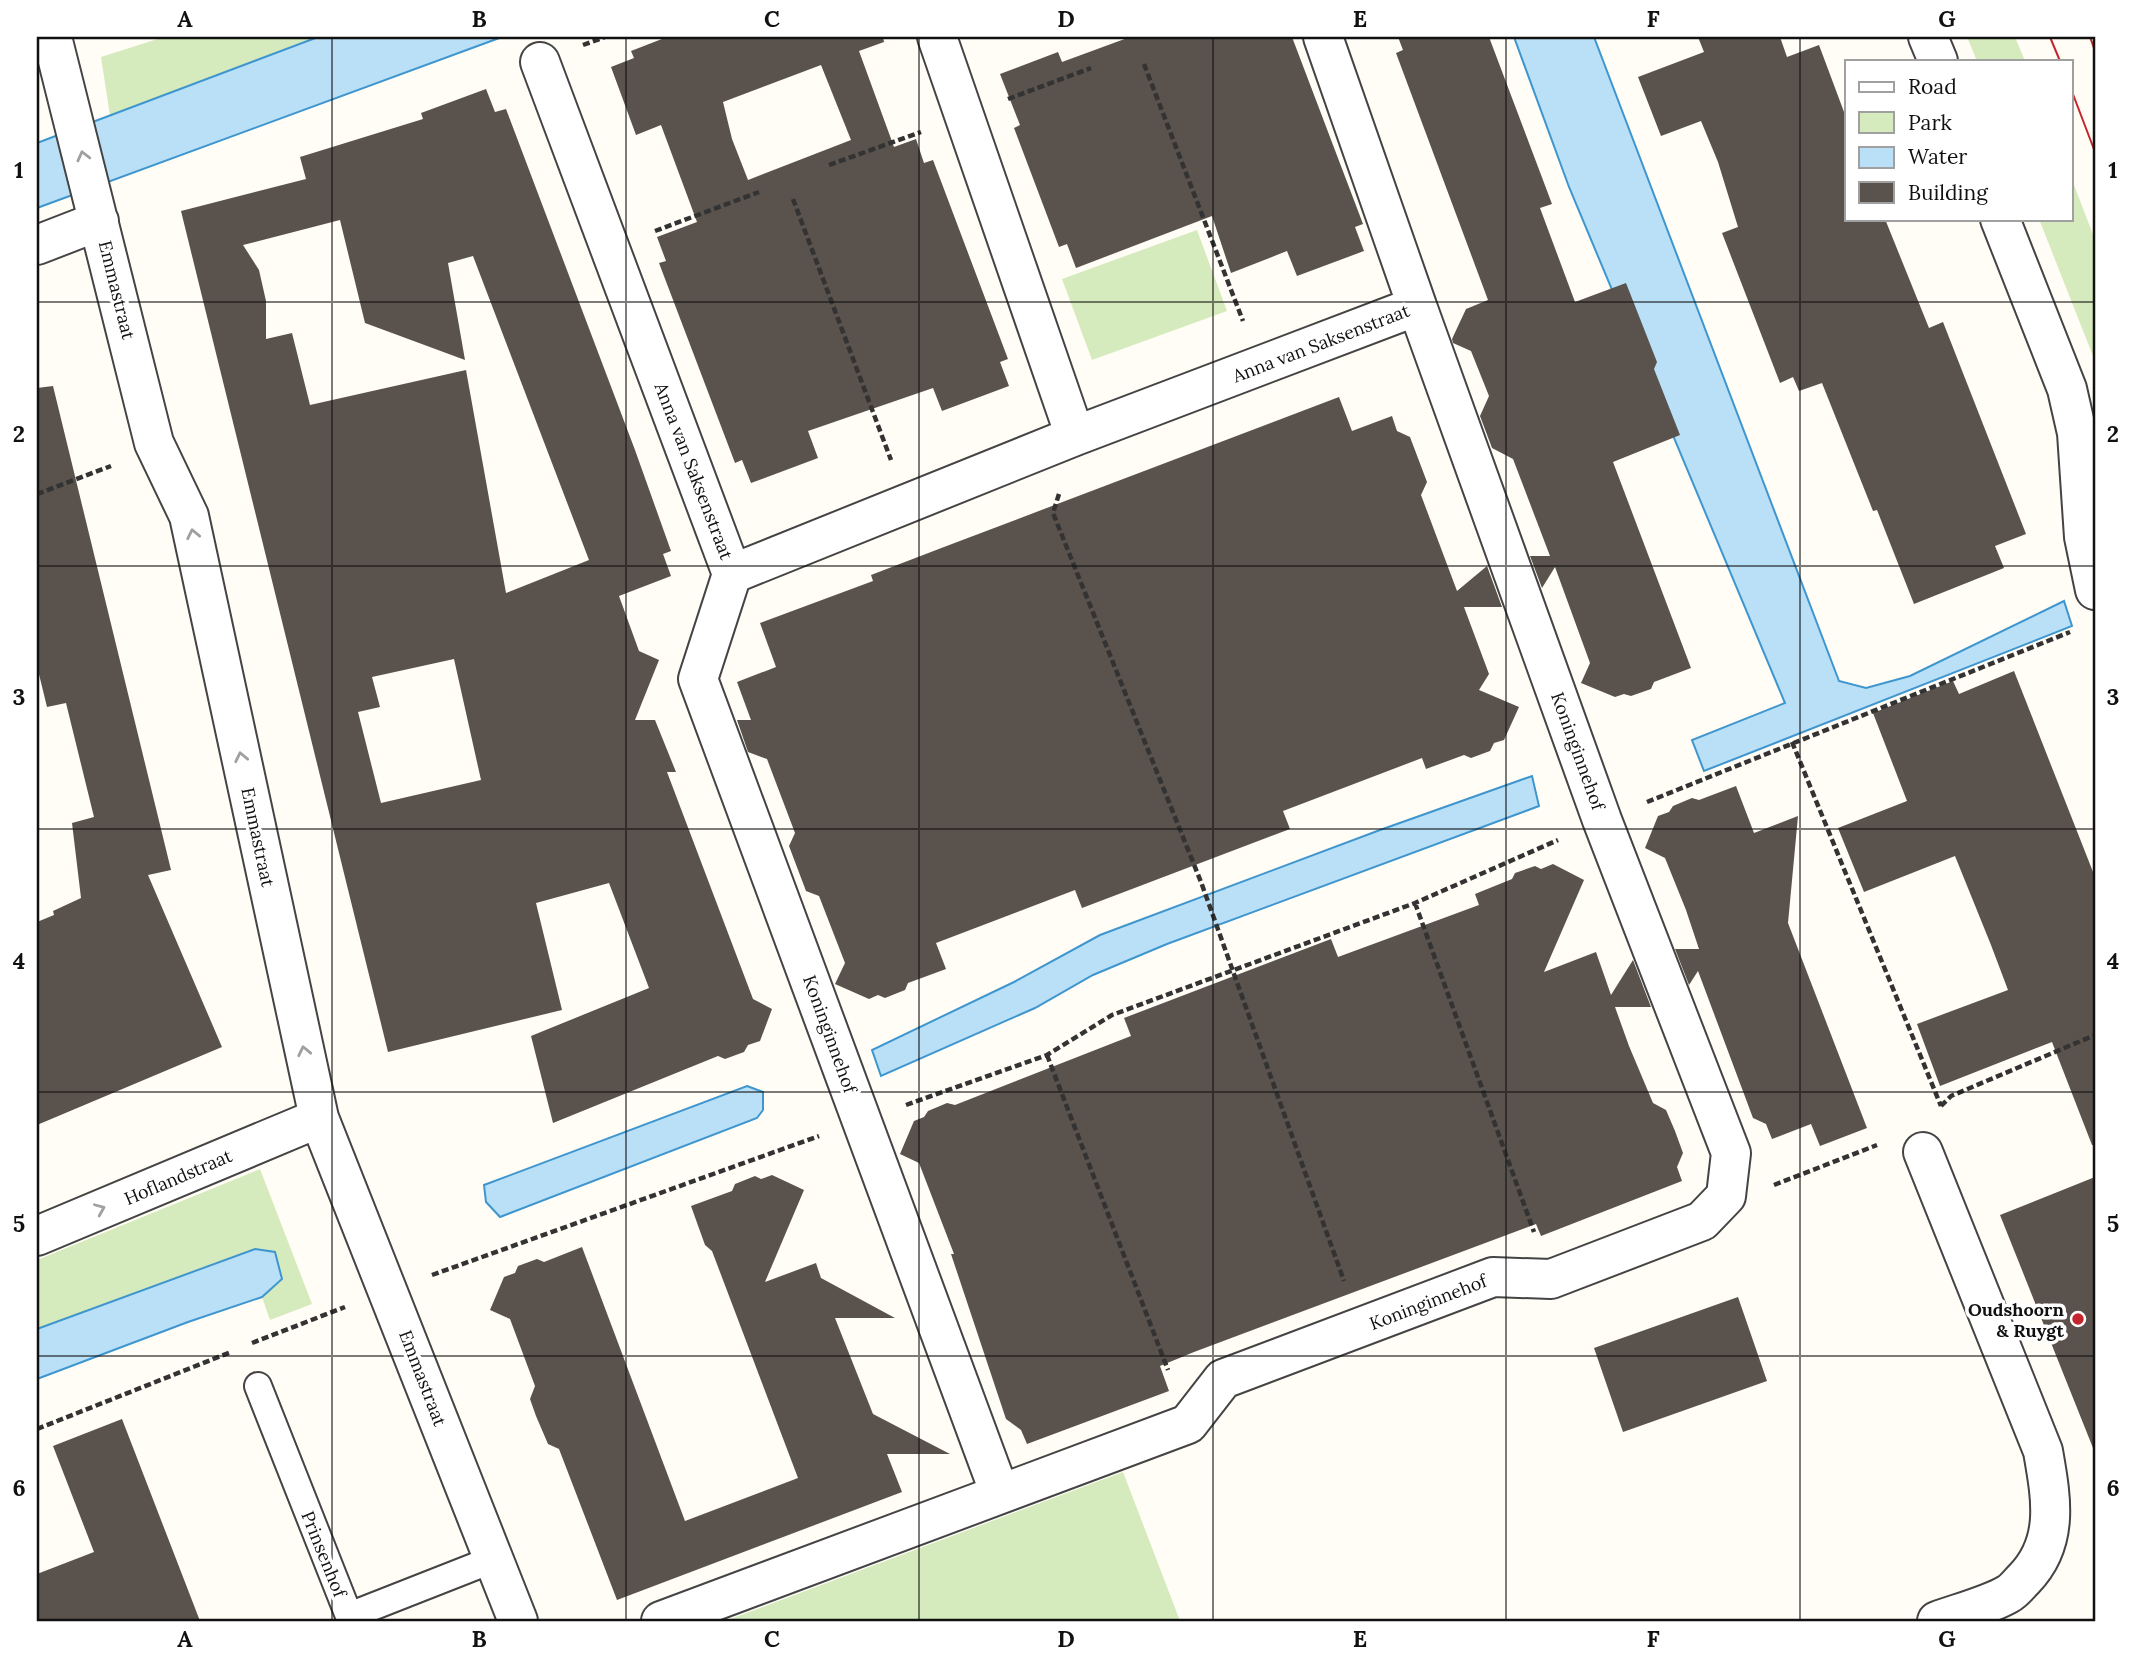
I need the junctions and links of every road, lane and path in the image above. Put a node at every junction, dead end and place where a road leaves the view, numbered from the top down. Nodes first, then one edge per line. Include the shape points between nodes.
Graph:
1 (937, 37) edge
2 (1323, 37) edge
3 (1928, 37) edge
4 (49, 55) edge
5 (1938, 60) edge
6 (540, 62) dead end
7 (1144, 64) dead end
8 (759, 192) dead end
9 (793, 198) dead end
10 (97, 212) junction
11 (2000, 220) edge
12 (37, 244) edge
13 (610, 248) junction
14 (1417, 306) junction
15 (1261, 366) junction
16 (1075, 436) junction
17 (158, 449) junction
18 (37, 494) edge
19 (907, 503) junction
20 (732, 574) junction
21 (2095, 590) edge
22 (2083, 627) dead end
23 (1792, 742) junction
24 (1602, 820) junction
25 (1415, 904) junction
26 (1233, 970) junction
27 (2095, 1035) edge
28 (1047, 1055) junction
29 (1941, 1106) junction
30 (319, 1118) junction
31 (862, 1120) junction
32 (1918, 1142) junction
33 (1726, 1196) junction
34 (37, 1236) edge
35 (1551, 1279) junction
36 (389, 1290) junction
37 (1361, 1328) junction
38 (258, 1386) dead end
39 (1188, 1423) junction
40 (37, 1429) edge
41 (1000, 1494) junction
42 (494, 1559) junction
43 (518, 1621) edge
44 (661, 1621) edge
45 (1937, 1621) edge

1 - 16 street
2 - 14 street, Anna van Saksenstraat
3 - 5 street
10 -> 4 street, Emmastraat via 71,109
6 - 13 street, Anna van Saksenstraat
7 - 15 path
8 - 13 path
9 - 19 path
10 - 12 street
10 - 17 street, Emmastraat
11 - 21 street via 2067,389 2077,433 2084,537
13 - 20 street, Anna van Saksenstraat
14 - 15 street, Anna van Saksenstraat
14 - 24 street, Koninginnehof
15 - 16 street, Anna van Saksenstraat
16 - 19 street, Anna van Saksenstraat
16 - 26 path, Koninginnehof via 1053,513
17 - 18 path
30 -> 17 street, Emmastraat via 189,516
19 - 20 street, Anna van Saksenstraat
20 - 31 street, Koninginnehof via 698,678
22 - 23 path
23 - 24 path
23 - 29 path
24 - 25 path
24 - 33 street, Koninginnehof via 1731,1153
25 - 26 path
25 - 35 path
26 - 28 path via 1112,1015
26 - 37 path, Koninginnehof
27 - 29 path via 1951,1096
28 - 31 path
28 - 39 path
29 - 32 path via 1940,1118
34 -> 30 street, Hoflandstraat
30 - 36 street, Emmastraat
31 - 36 path
31 - 41 street, Koninginnehof
32 - 33 path via 1755,1192
32 - 45 street via 2043,1451 2051,1499 2045,1548 2031,1571 2009,1594
33 - 35 street, Koninginnehof via 1702,1221
35 - 37 street, Koninginnehof via 1493,1277
36 - 40 path
36 - 42 street, Emmastraat
37 - 39 street, Koninginnehof via 1223,1379
38 - 42 lane, Prinsenhof via 349,1616
39 - 41 street
41 - 44 street
42 - 43 street, Emmastraat

